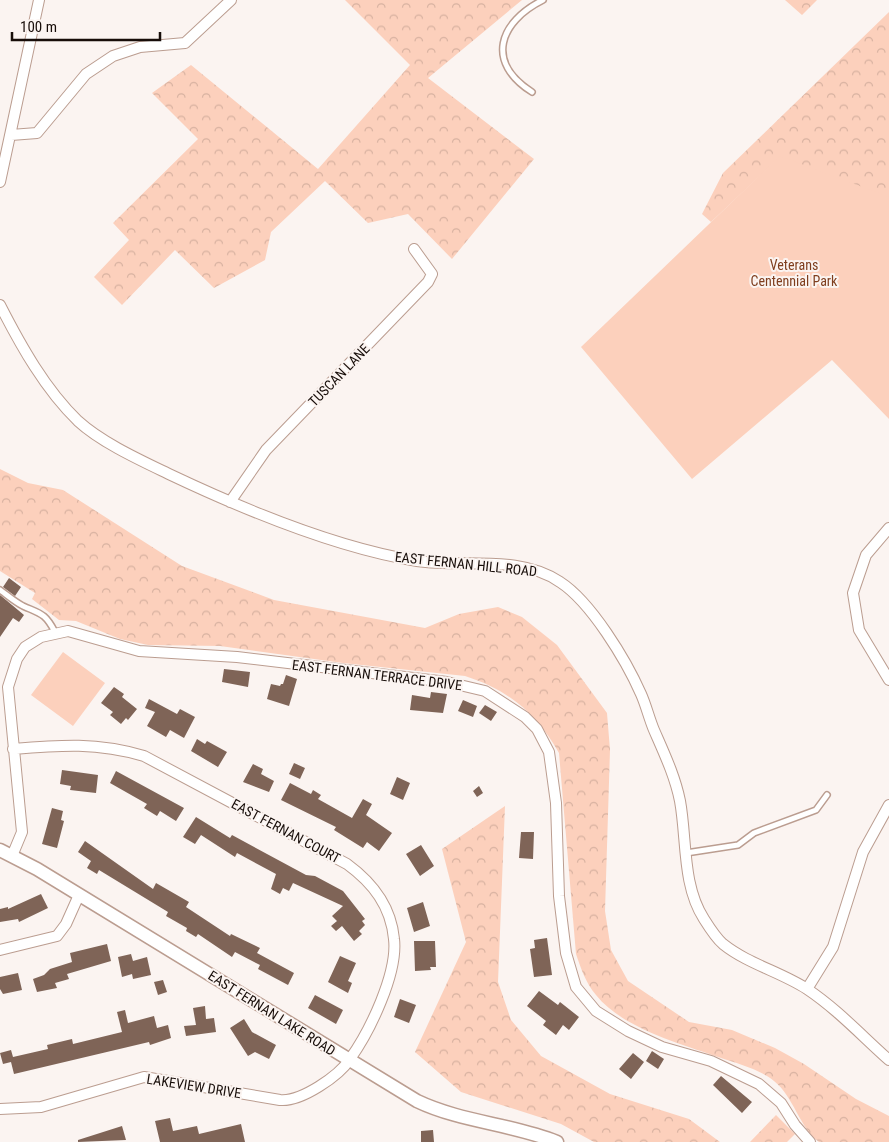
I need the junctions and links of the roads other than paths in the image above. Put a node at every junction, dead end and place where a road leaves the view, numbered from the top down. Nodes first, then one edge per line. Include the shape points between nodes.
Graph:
1 (39, 0) edge
2 (231, 0) edge
3 (543, 0) edge
4 (532, 92) dead end
5 (11, 135) junction
6 (0, 182) edge
7 (414, 249) dead end
8 (0, 306) edge
9 (230, 502) junction
10 (889, 528) edge
11 (0, 590) edge
12 (55, 632) junction
13 (889, 680) edge
14 (13, 749) junction
15 (827, 795) dead end
16 (889, 805) edge
17 (0, 850) edge
18 (686, 853) junction
19 (12, 856) junction
20 (79, 895) junction
21 (0, 950) edge
22 (807, 989) junction
23 (349, 1060) junction
24 (889, 1060) edge
25 (0, 1109) edge
26 (557, 1142) edge
27 (810, 1142) edge

1 - 5 street
2 - 5 street via 185,43 150,46 113,56 79,80 37,133
3 - 4 lane via 521,13 511,24 502,51 502,60 508,69
5 - 6 street
7 - 9 street, TUSCAN LANE via 432,274 428,282 266,450
8 - 9 street, EAST FERNAN HILL ROAD via 46,382 79,422 132,456
9 - 18 street, EAST FERNAN HILL ROAD via 390,556 424,562 531,569 544,572 562,583 594,616 641,693 675,782
10 - 13 street via 866,555 853,593 859,630
11 - 12 lane via 23,606 38,610
12 - 14 street, EAST FERNAN TERRACE DRIVE via 25,647 11,671 8,695
12 - 27 street, EAST FERNAN TERRACE DRIVE via 74,632 139,651 237,657 447,682 485,691 504,701 537,728 549,752 556,803 559,896 566,954 576,987 596,1010 628,1032 662,1047 711,1061 759,1084 780,1103
14 - 19 street, EAST FERNAN TERRACE DRIVE via 22,832
14 - 23 street, EAST FERNAN COURT via 84,744 144,756 358,872 386,907 392,922 394,958 386,990
15 - 18 lane via 816,810 754,833 738,845
16 - 22 street via 863,852 833,948
17 - 19 street, EAST FERNAN LAKE ROAD
18 - 22 street, EAST FERNAN HILL ROAD via 691,887 702,916 722,943
19 - 20 street, EAST FERNAN LAKE ROAD
20 - 21 street via 57,936
20 - 23 street, EAST FERNAN LAKE ROAD
22 - 24 street, EAST FERNAN HILL ROAD via 838,1012
23 - 25 street, LAKEVIEW DRIVE via 327,1080 289,1101 144,1076 41,1107
23 - 26 street, EAST FERNAN LAKE ROAD via 431,1108

